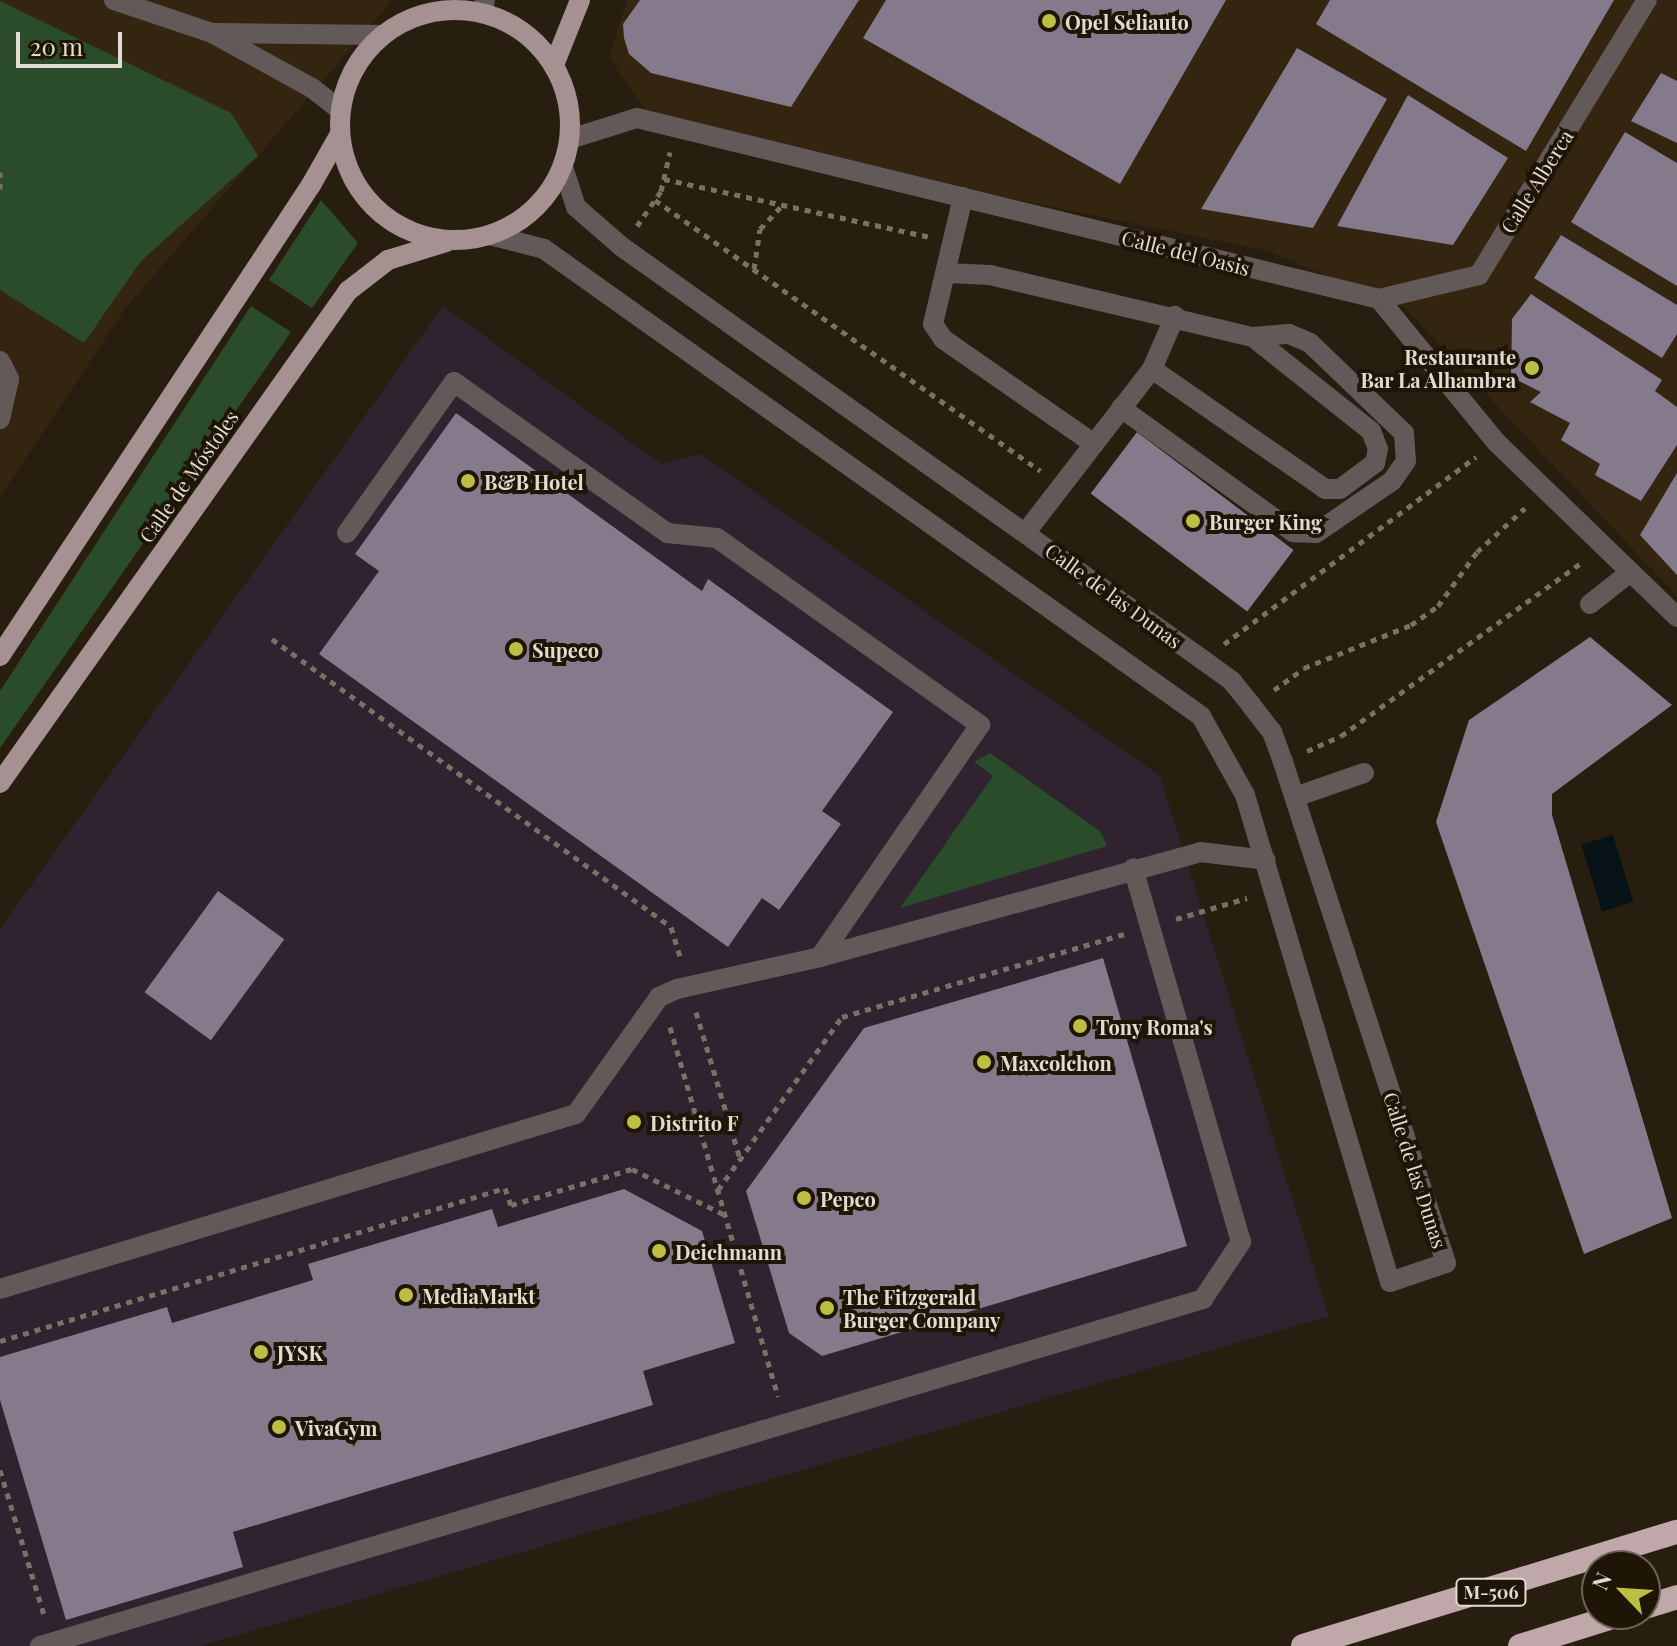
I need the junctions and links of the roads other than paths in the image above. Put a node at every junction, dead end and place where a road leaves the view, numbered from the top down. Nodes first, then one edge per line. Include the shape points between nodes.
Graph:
1 (114, 0) edge
2 (580, 0) edge
3 (1647, 0) edge
4 (482, 4) edge
5 (212, 33) junction
6 (383, 35) junction
7 (554, 65) junction
8 (340, 110) junction
9 (340, 134) junction
10 (570, 139) junction
11 (563, 167) junction
12 (963, 197) junction
13 (490, 235) junction
14 (450, 241) junction
15 (947, 273) junction
16 (1379, 299) junction
17 (1175, 316) junction
18 (1253, 337) junction
19 (1152, 369) junction
20 (5, 370) edge
21 (1121, 408) junction
22 (0, 419) edge
23 (1094, 444) junction
24 (1026, 532) junction
25 (347, 533) dead end
26 (1628, 574) junction
27 (1590, 604) dead end
28 (1677, 617) edge
29 (0, 656) edge
30 (1364, 773) dead end
31 (0, 783) edge
32 (1295, 797) junction
33 (1266, 860) junction
34 (1133, 868) junction
35 (820, 957) junction
36 (0, 1289) edge
37 (1677, 1532) edge
38 (1581, 1627) edge
39 (46, 1644) edge
40 (1303, 1646) edge
41 (1520, 1646) edge

1 - 5 street
2 - 7 main road
3 - 16 street, Calle Alberca via 1479,275
4 - 6 main road via 418,15
4 - 7 main road via 529,35
5 - 6 street
5 - 8 street via 312,88
6 - 8 main road via 348,82
7 - 10 main road via 569,100
8 - 9 main road
9 - 14 main road via 350,175 374,209 409,232
9 - 29 main road
10 - 11 main road
10 - 12 street, Calle del Oasis via 637,118
11 - 13 main road via 529,212
11 - 24 street, Calle de las Dunas via 576,207 622,247
12 - 15 street
12 - 16 street, Calle del Oasis
13 - 14 main road
13 - 33 street, Calle de las Dunas via 544,249 1201,716 1245,795
14 - 31 main road, Calle de Móstoles via 388,260 348,291
15 - 17 street via 990,275
15 - 23 street via 933,324 943,339
16 - 26 street via 1496,442
17 - 18 street
17 - 19 street
18 - 19 street via 1371,431 1378,449 1375,463 1340,489 1325,489
18 - 21 street via 1289,334 1310,343 1404,433 1406,461 1392,481 1316,533 1293,532
19 - 21 street
20 - 22 street
21 - 23 street
23 - 24 street
24 - 32 street, Calle de las Dunas via 1232,681 1272,732
25 - 35 street via 454,382 667,533 717,538 980,725
26 - 27 street
26 - 28 street
30 - 32 street
32 - 33 street, Calle de las Dunas via 1446,1263 1390,1282
33 - 34 street via 1200,852
34 - 35 street
34 - 39 street via 1241,1242 1203,1299
35 - 36 street via 661,996 576,1114
37 - 40 highway, M-506
38 - 41 highway

